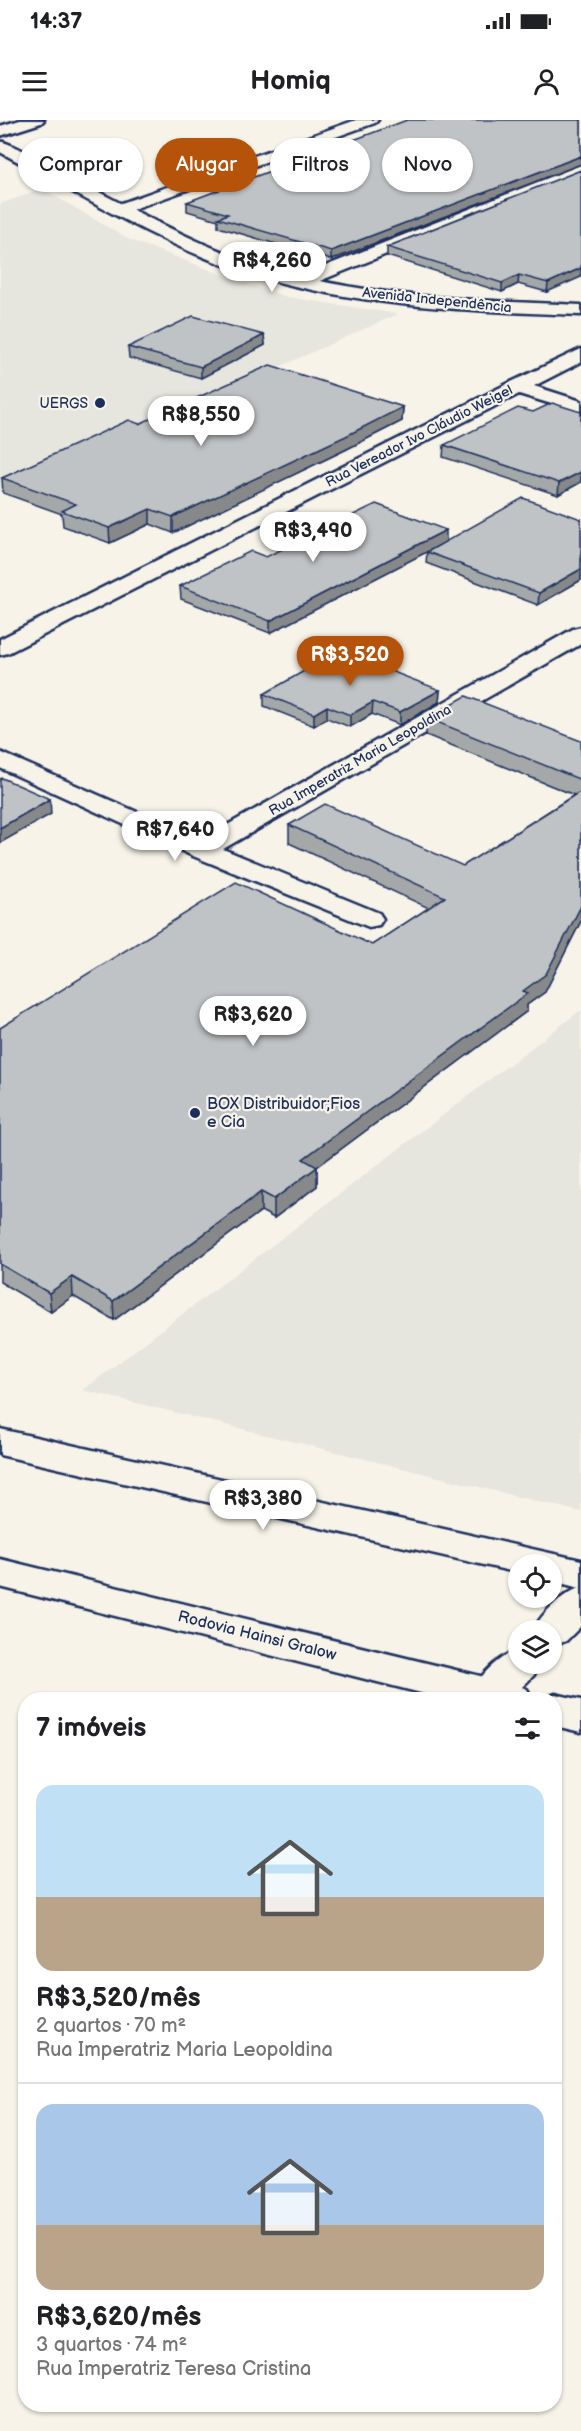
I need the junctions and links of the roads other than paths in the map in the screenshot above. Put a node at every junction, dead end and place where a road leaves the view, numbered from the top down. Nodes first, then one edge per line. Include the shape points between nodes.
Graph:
1 (36, 120) edge
2 (370, 120) edge
3 (0, 131) edge
4 (0, 146) edge
5 (581, 170) edge
6 (119, 209) junction
7 (301, 282) junction
8 (581, 310) edge
9 (581, 355) edge
10 (516, 387) junction
11 (581, 407) edge
12 (581, 634) edge
13 (0, 648) edge
14 (0, 759) edge
15 (202, 850) junction
16 (369, 919) dead end
17 (0, 1442) edge
18 (508, 1557) edge
19 (562, 1569) edge
20 (0, 1573) edge
21 (581, 1574) edge
22 (581, 1602) edge
23 (562, 1621) edge
24 (515, 1674) edge
25 (482, 1692) edge
26 (505, 1692) edge
27 (562, 1712) edge
28 (581, 1716) edge

1 - 3 street
2 - 6 street
4 - 6 street, Avenida Independência
5 - 7 street
6 - 7 street, Avenida Independência via 202,251
7 - 8 street, Avenida Independência via 450,303
9 - 10 street, Rua Vereador Ivo Cláudio Weigel
10 - 11 street
10 - 13 street, Rua Vereador Ivo Cláudio Weigel
12 - 15 street, Rua Imperatriz Maria Leopoldina
14 - 15 street
15 - 16 street
17 - 18 street
19 - 21 street
20 - 25 street, Rodovia Hainsi Gralow
22 - 23 street
24 - 26 street
27 - 28 street

